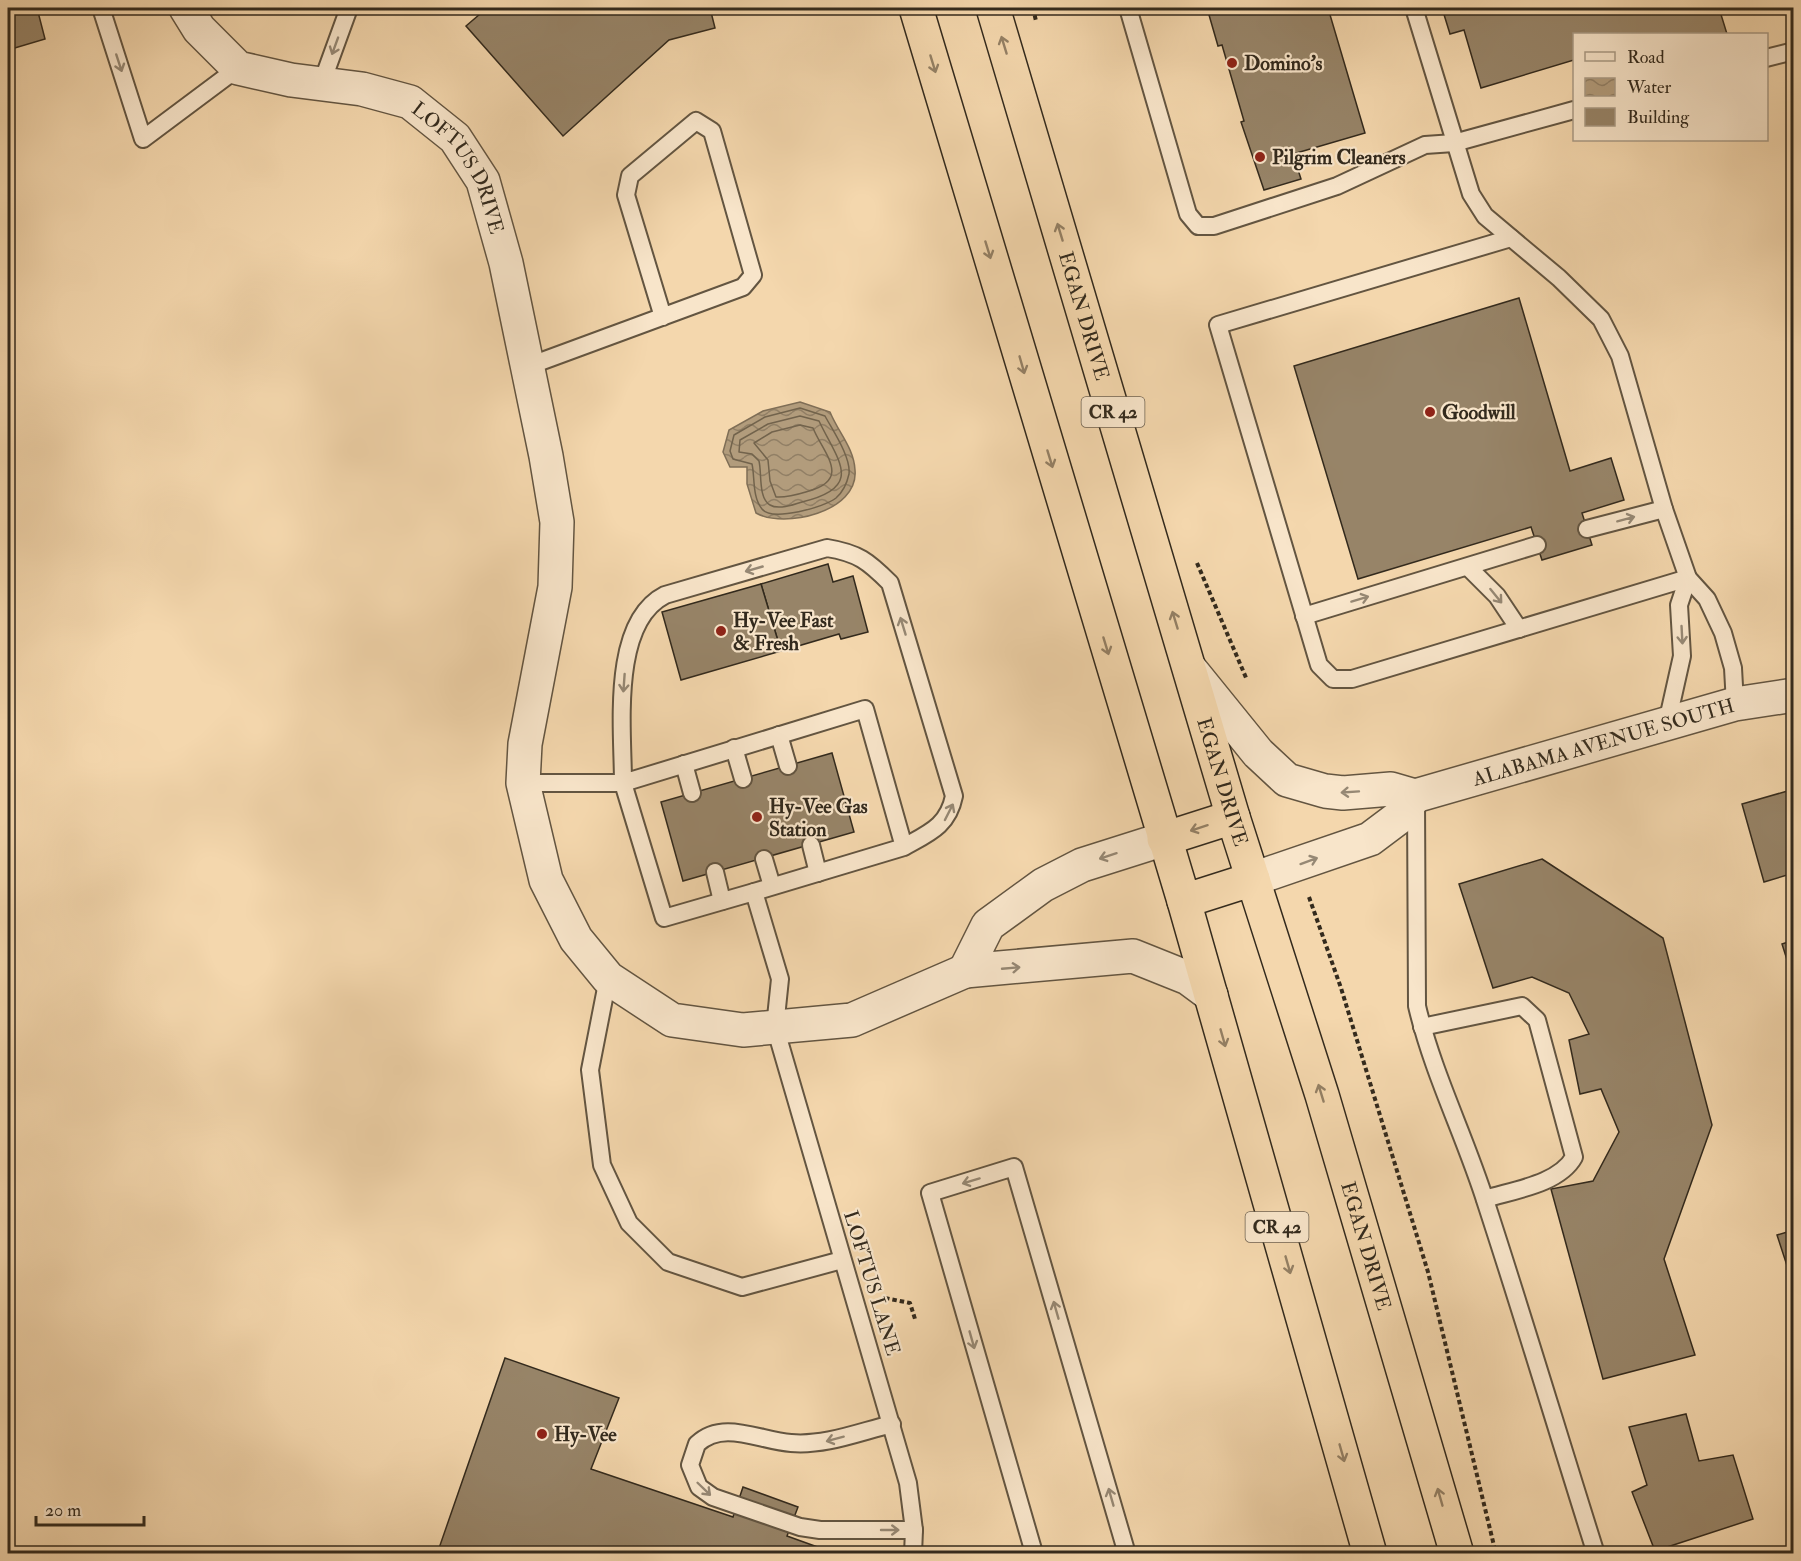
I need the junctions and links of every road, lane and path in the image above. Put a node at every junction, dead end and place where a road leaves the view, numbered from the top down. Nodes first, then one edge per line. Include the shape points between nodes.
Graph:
1 (102, 8) edge
2 (186, 8) edge
3 (349, 8) edge
4 (916, 8) edge
5 (993, 8) edge
6 (1128, 8) edge
7 (1414, 8) edge
8 (1794, 51) edge
9 (1768, 58) edge
10 (238, 68) junction
11 (321, 85) junction
12 (1573, 111) edge
13 (1454, 143) junction
14 (1511, 238) junction
15 (663, 317) junction
16 (526, 367) junction
17 (1664, 509) junction
18 (1587, 529) dead end
19 (1537, 545) dead end
20 (1468, 567) junction
21 (1688, 578) junction
22 (1304, 616) junction
23 (1519, 629) junction
24 (1190, 669) junction
25 (1794, 695) edge
26 (1735, 704) junction
27 (1667, 723) junction
28 (779, 735) junction
29 (734, 748) junction
30 (684, 764) junction
31 (788, 766) dead end
32 (743, 779) dead end
33 (523, 783) junction
34 (623, 783) junction
35 (692, 794) dead end
36 (1415, 796) junction
37 (1233, 817) junction
38 (1164, 839) junction
39 (811, 845) dead end
40 (904, 847) junction
41 (764, 859) dead end
42 (715, 872) dead end
43 (818, 873) junction
44 (1253, 879) junction
45 (772, 886) junction
46 (754, 892) junction
47 (722, 901) junction
48 (1184, 901) junction
49 (965, 971) junction
50 (608, 978) junction
51 (1211, 995) junction
52 (775, 1027) junction
53 (1422, 1027) junction
54 (1485, 1199) junction
55 (842, 1260) junction
56 (885, 1298) dead end
57 (915, 1319) dead end
58 (892, 1424) junction
59 (914, 1530) junction
60 (1034, 1553) edge
61 (913, 1554) edge
62 (1127, 1554) edge
63 (1370, 1554) edge
64 (1457, 1554) edge
65 (1596, 1554) edge

1 -> 10 lane via 144,139
2 - 10 street via 199,29
3 -> 11 lane
4 -> 38 highway, CR 42
24 -> 5 highway, EGAN DRIVE / CR 42
6 - 13 lane via 1188,214 1198,226 1214,226 1337,186 1425,146
7 - 13 lane
8 - 9 lane
10 - 11 street, LOFTUS DRIVE
11 - 16 street, LOFTUS DRIVE via 362,89 410,102 455,138 483,181 506,263
12 - 13 lane
13 - 14 lane via 1471,194 1485,216
14 - 17 lane via 1601,319 1620,356
14 - 22 lane via 1218,325
15 - 15 lane via 743,287 753,275 712,131 696,122 630,176 626,195
15 - 16 lane
16 - 33 street, LOFTUS DRIVE via 557,522 555,587 525,744
18 -> 17 lane
17 - 21 lane
19 - 20 lane
22 -> 20 lane
20 -> 23 lane via 1497,596
21 - 23 lane
21 - 26 lane via 1707,599 1723,633 1733,668
21 -> 27 lane via 1679,605 1682,657
22 - 23 lane via 1319,666 1333,679 1352,679
36 -> 24 street, ALABAMA AVENUE SOUTH via 1391,789 1325,791 1287,780 1264,759
24 - 37 highway, EGAN DRIVE / CR 42
25 - 26 street, ALABAMA AVENUE SOUTH
26 - 27 street, ALABAMA AVENUE SOUTH
27 - 36 street, ALABAMA AVENUE SOUTH
28 - 29 lane
28 - 31 lane
28 - 40 lane via 866,709
29 - 30 lane
29 - 32 lane
30 - 34 lane
30 - 35 lane
33 - 34 lane
33 - 50 street, LOFTUS DRIVE via 546,880 576,939
40 -> 34 lane via 938,828 951,812 954,796 890,583 851,552 827,548 808,553 664,595 645,609 635,630 623,680
34 - 47 lane via 664,918
44 -> 36 street via 1370,839 1398,818
36 - 53 lane via 1417,1006
37 -> 38 highway
37 - 44 highway, EGAN DRIVE / CR 42
38 - 48 highway, CR 42
38 -> 49 street via 1082,865 1042,885 988,925
39 - 43 lane
40 - 43 lane
41 - 45 lane
42 - 47 lane
43 - 45 lane
44 - 48 highway
64 -> 44 highway, EGAN DRIVE / CR 42 via 1325,1106
45 - 46 lane
46 - 47 lane
46 - 52 lane via 780,979
48 - 51 highway, CR 42
49 -> 51 street, LOFTUS DRIVE via 1133,956 1188,978
49 - 52 street, LOFTUS DRIVE via 852,1020
50 - 52 street, LOFTUS DRIVE via 672,1020 743,1030
50 - 55 lane via 591,1070 602,1165 629,1223 668,1262 742,1287
51 -> 63 highway, CR 42
52 - 55 lane, LOFTUS LANE
53 - 54 lane
53 - 54 lane via 1522,1006 1537,1020 1574,1157 1568,1168 1552,1177
54 - 65 lane
55 - 58 lane, LOFTUS LANE
56 - 57 path via 910,1303
58 - 59 lane, LOFTUS LANE via 908,1484
58 -> 59 lane via 820,1443 791,1444 717,1431 697,1444 690,1466 699,1487 713,1497 800,1527
59 - 61 lane, LOFTUS LANE
62 -> 60 lane via 1014,1167 930,1193

